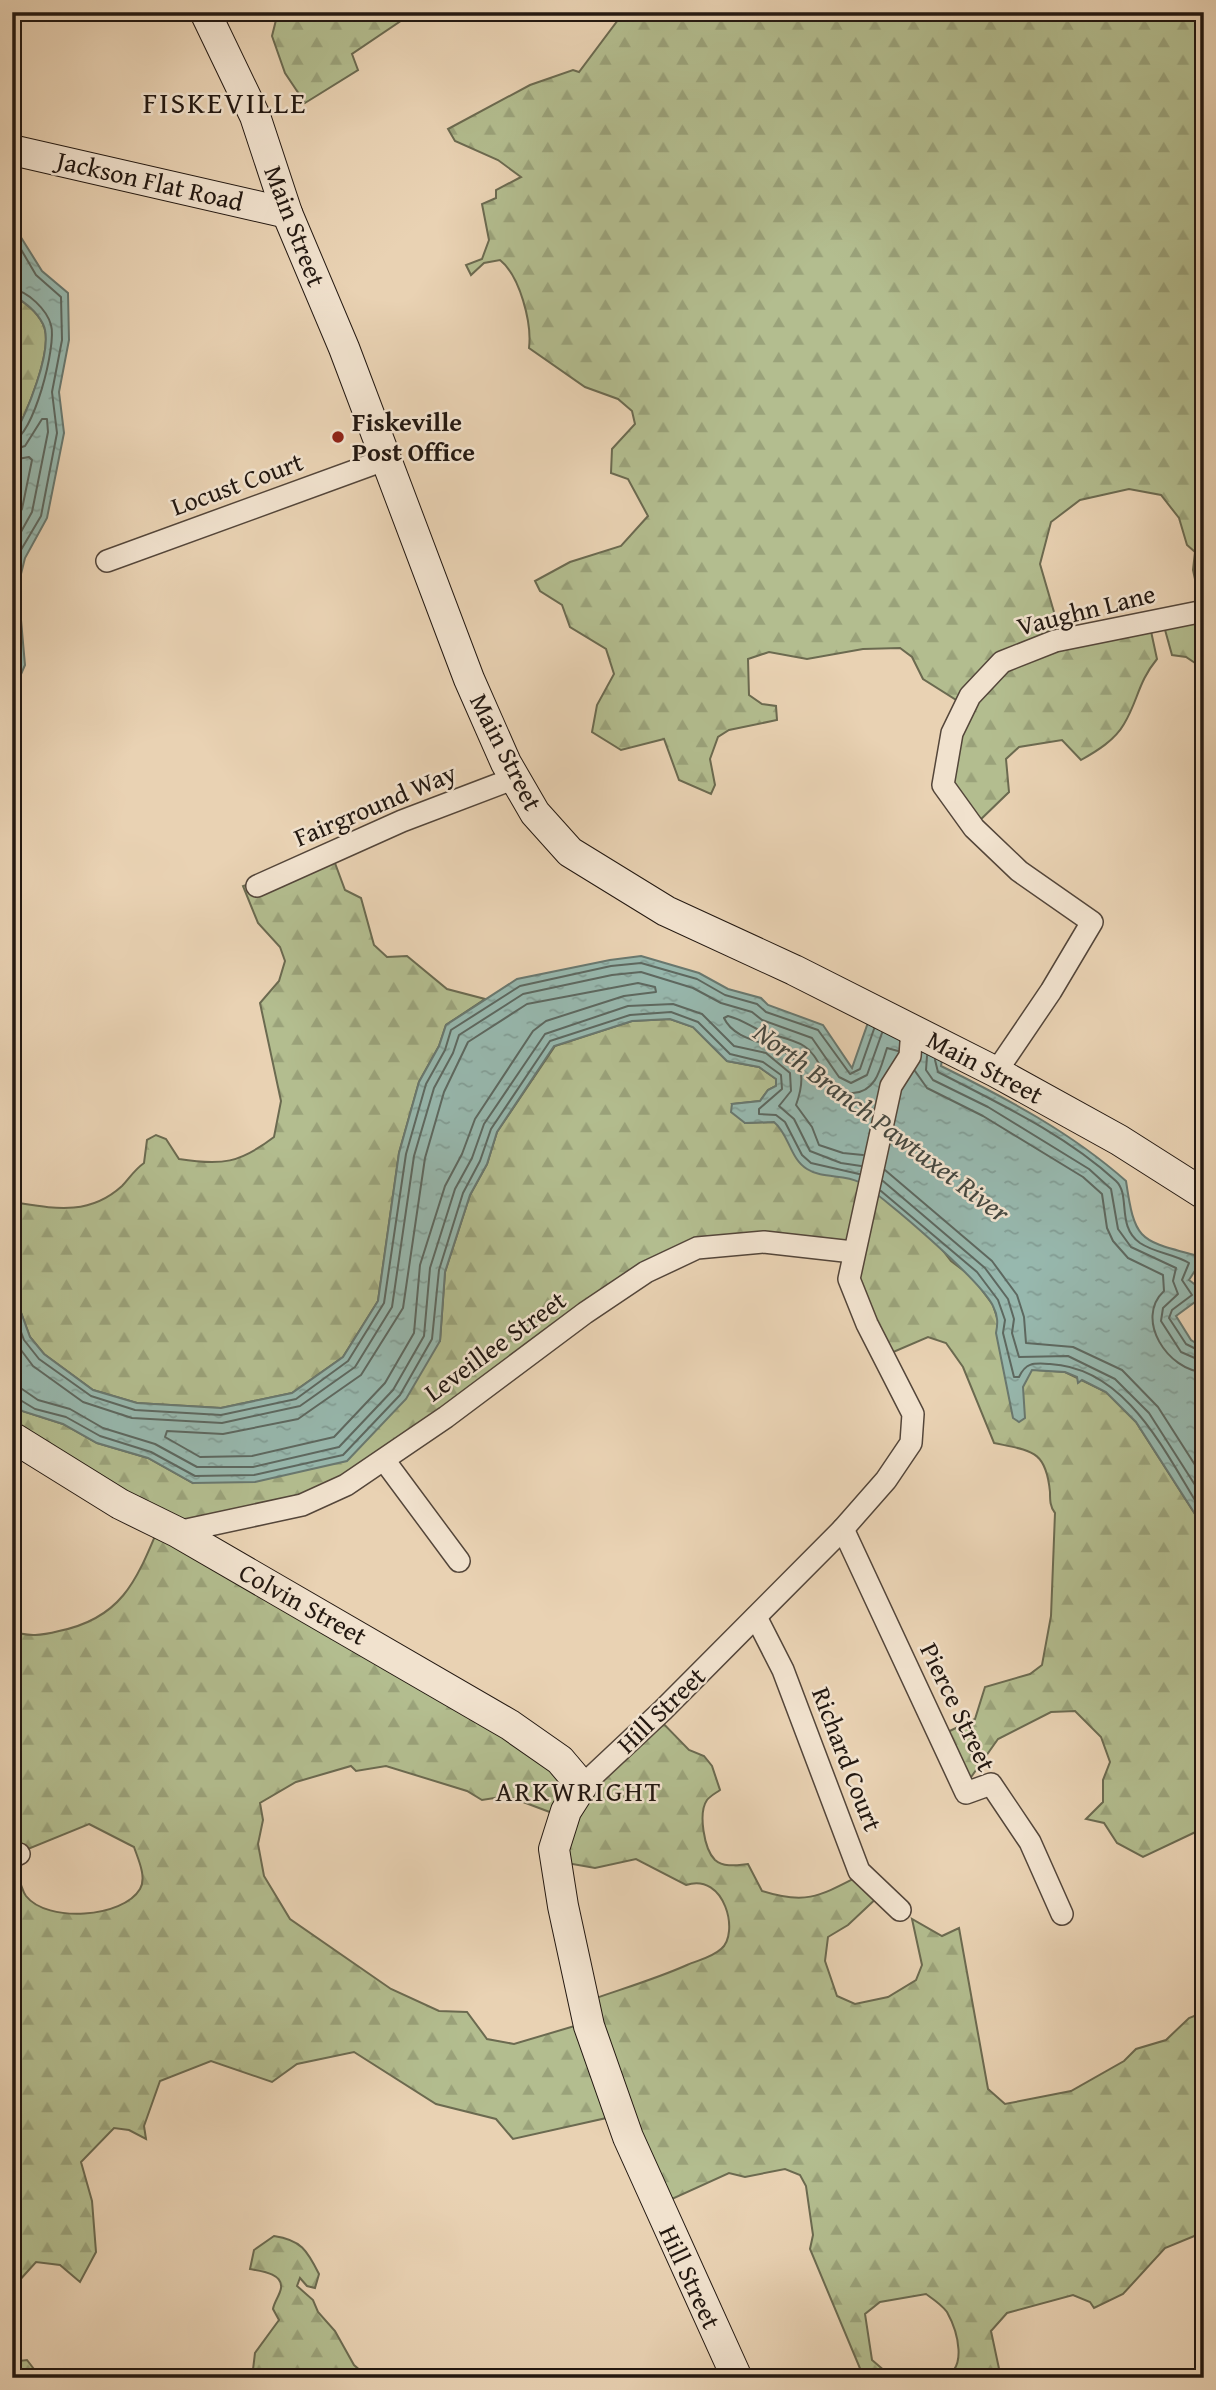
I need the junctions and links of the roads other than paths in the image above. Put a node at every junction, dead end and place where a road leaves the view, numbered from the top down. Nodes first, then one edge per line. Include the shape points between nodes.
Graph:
1 (205, 12) edge
2 (12, 150) edge
3 (287, 213) junction
4 (387, 459) junction
5 (107, 561) dead end
6 (1204, 611) edge
7 (516, 778) junction
8 (257, 886) dead end
9 (912, 1029) junction
10 (996, 1072) junction
11 (1204, 1194) edge
12 (853, 1252) junction
13 (12, 1437) edge
14 (384, 1460) junction
15 (843, 1529) junction
16 (177, 1532) junction
17 (458, 1561) dead end
18 (755, 1617) junction
19 (582, 1786) junction
20 (900, 1910) dead end
21 (1062, 1914) dead end
22 (737, 2378) edge

1 - 3 main road, Main Street via 255,116
2 - 3 main road, Jackson Flat Road
3 - 4 main road, Main Street
4 - 5 street, Locust Court
4 - 7 main road, Main Street via 469,679
6 - 10 street, Vaughn Lane via 1055,641 1002,662 970,696 952,733 943,785 974,828 1019,871 1092,922
7 - 8 street, Fairground Way via 402,821
7 - 9 main road, Main Street via 535,813 566,849 604,876 666,911
9 - 10 main road, Main Street
9 - 12 street, Hill Street via 910,1056 891,1086
10 - 11 main road, Main Street via 1119,1140
12 - 14 street, Leveillee Street via 764,1242 696,1248 646,1272 585,1313
12 - 15 street, Hill Street via 849,1279 914,1415 911,1443
13 - 16 main road, Colvin Street via 120,1504
14 - 16 street, Leveillee Street via 346,1485 302,1505
14 - 17 street
15 - 18 street, Hill Street
15 - 21 street, Pierce Street via 966,1793 991,1784 1030,1842
16 - 19 main road, Colvin Street via 510,1725 559,1760
18 - 19 street, Hill Street
18 - 20 street, Richard Court via 783,1670 859,1871
19 - 22 main road, Hill Street via 566,1811 554,1849 589,2026 632,2147

